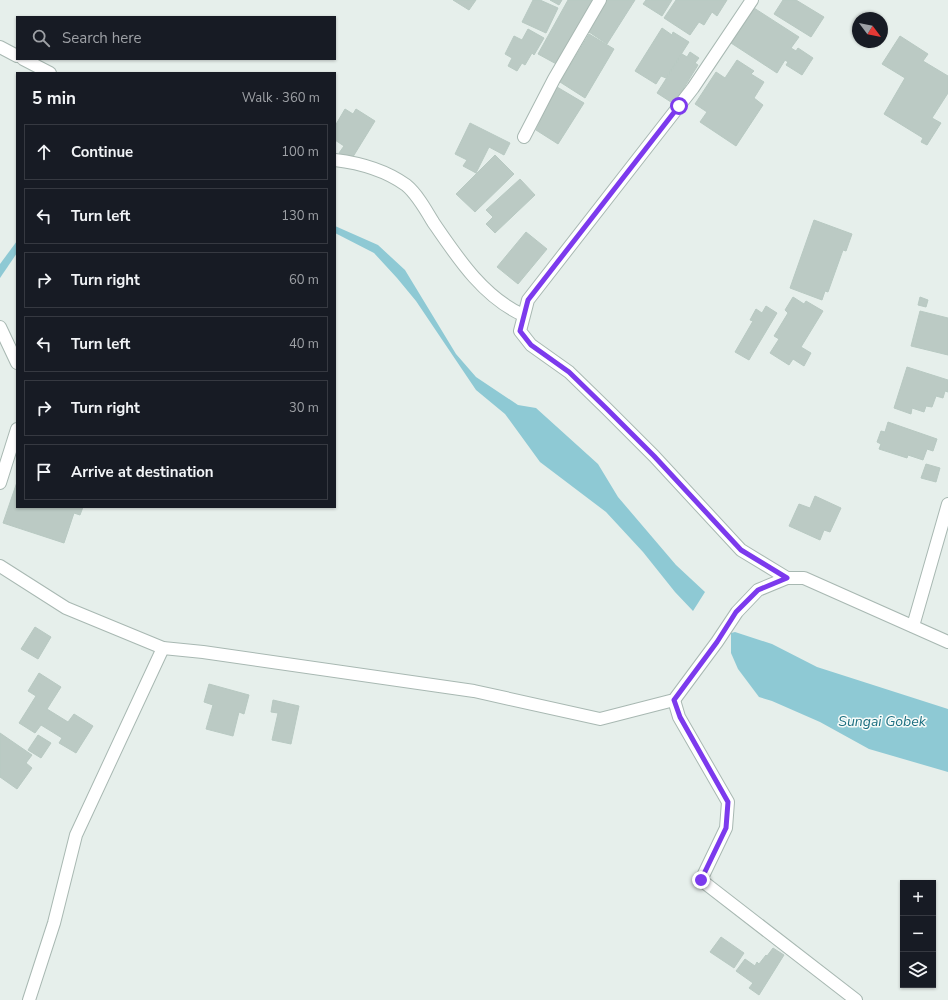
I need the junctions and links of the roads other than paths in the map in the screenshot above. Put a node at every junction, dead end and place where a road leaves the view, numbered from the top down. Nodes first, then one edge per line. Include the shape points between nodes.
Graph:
1 (600, 0) edge
2 (750, 0) edge
3 (0, 47) edge
4 (16, 55) edge
5 (25, 60) edge
6 (48, 72) edge
7 (524, 137) dead end
8 (336, 160) edge
9 (523, 315) junction
10 (0, 327) edge
11 (16, 361) edge
12 (16, 431) edge
13 (0, 483) edge
14 (948, 504) edge
15 (0, 566) edge
16 (787, 578) junction
17 (913, 626) junction
18 (948, 642) edge
19 (163, 648) junction
20 (674, 700) junction
21 (29, 1000) edge
22 (856, 1000) edge

1 - 7 street
2 - 9 street via 693,88 528,300
3 - 4 street
5 - 6 street
8 - 9 street via 384,172 407,186 473,276 512,310
9 - 16 street via 520,331 531,345 569,372 654,456 741,550
10 - 11 street
12 - 13 street
14 - 17 street
15 - 19 street via 66,608
16 - 17 street via 804,578
16 - 20 street via 758,590 736,612
17 - 18 street
19 - 20 street via 474,692 600,719
19 - 21 street via 76,835 54,923
20 - 22 street via 680,717 728,802 726,828 701,880

